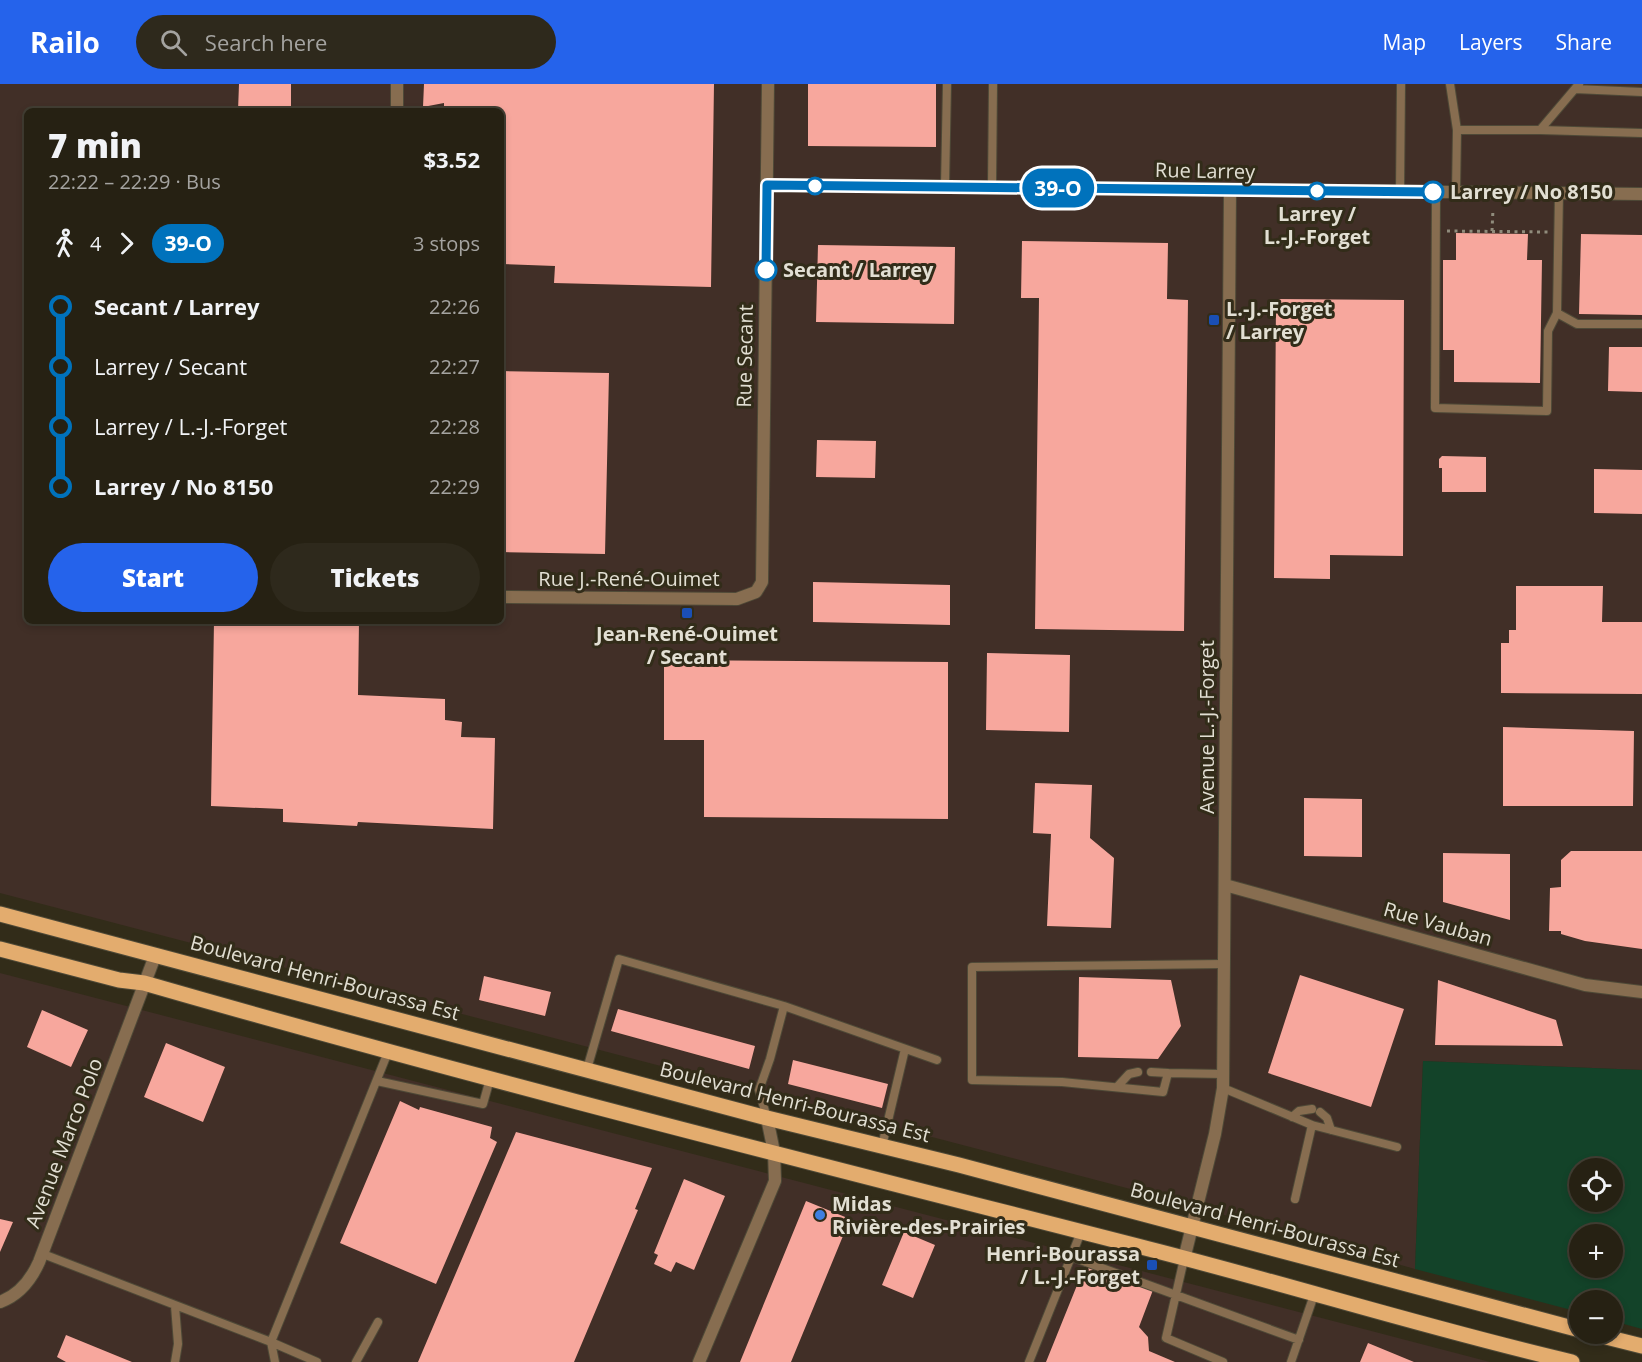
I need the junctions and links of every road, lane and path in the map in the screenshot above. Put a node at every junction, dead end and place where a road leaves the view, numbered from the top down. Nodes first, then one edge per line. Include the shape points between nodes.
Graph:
1 (397, 84) edge
2 (768, 84) edge
3 (947, 84) edge
4 (993, 84) edge
5 (1401, 84) edge
6 (1450, 84) edge
7 (1577, 87) edge
8 (1642, 92) edge
9 (397, 108) edge
10 (1457, 130) junction
11 (1540, 130) junction
12 (1642, 133) edge
13 (767, 185) junction
14 (945, 186) junction
15 (992, 186) junction
16 (1230, 191) junction
17 (1400, 192) junction
18 (1436, 192) junction
19 (1456, 192) junction
20 (1559, 193) junction
21 (1642, 194) edge
22 (1493, 209) dead end
23 (1445, 231) dead end
24 (1558, 231) junction
25 (1492, 232) junction
26 (1557, 313) junction
27 (1642, 324) edge
28 (756, 592) joint
29 (504, 597) edge
30 (1225, 885) junction
31 (0, 914) edge
32 (0, 949) edge
33 (154, 956) junction
34 (1224, 964) junction
35 (144, 983) junction
36 (1642, 992) edge
37 (784, 1006) junction
38 (905, 1049) junction
39 (388, 1052) junction
40 (937, 1060) dead end
41 (587, 1069) junction
42 (1138, 1072) dead end
43 (1151, 1072) dead end
44 (1168, 1073) junction
45 (1223, 1074) junction
46 (490, 1079) junction
47 (377, 1081) junction
48 (1117, 1087) junction
49 (1223, 1088) junction
50 (1292, 1117) junction
51 (767, 1118) junction
52 (1312, 1125) junction
53 (1331, 1130) junction
54 (882, 1146) junction
55 (1397, 1147) dead end
56 (774, 1152) junction
57 (1294, 1199) dead end
58 (1191, 1228) junction
59 (1081, 1232) junction
60 (43, 1254) junction
61 (1072, 1257) junction
62 (1184, 1259) junction
63 (1176, 1294) junction
64 (1314, 1295) junction
65 (0, 1302) edge
66 (175, 1306) junction
67 (378, 1322) dead end
68 (1569, 1327) edge
69 (1299, 1340) junction
70 (1623, 1341) edge
71 (271, 1342) junction
72 (1642, 1346) edge
73 (1535, 1358) edge
74 (175, 1362) edge
75 (275, 1362) edge
76 (317, 1362) edge
77 (356, 1362) edge
78 (699, 1362) edge
79 (1029, 1362) edge
80 (1222, 1362) edge
81 (1291, 1362) edge
82 (1572, 1362) edge

1 - 9 street
2 - 13 street, Rue Secant
3 - 14 lane
4 - 15 lane
5 - 17 lane
6 - 10 lane
7 - 8 lane
7 - 11 lane
10 - 11 lane
10 - 19 lane
11 - 12 lane
13 - 14 street, Rue Larrey
13 - 28 street, Rue Secant via 762,582
14 - 15 street, Rue Larrey
15 - 16 street, Rue Larrey
16 - 17 street, Rue Larrey
16 - 30 street, Avenue L.-J.-Forget
17 - 18 street, Rue Larrey
18 - 19 street, Rue Larrey
18 - 26 lane via 1435,408 1547,411 1548,330
19 - 20 street, Rue Larrey
20 - 21 street, Rue Larrey
20 - 24 lane
22 - 25 path
23 - 25 path
24 - 25 path
24 - 26 lane
26 - 27 lane via 1577,324
28 - 29 street, Rue J.-René-Ouimet via 737,599
30 - 34 street, Avenue L.-J.-Forget
30 - 36 street, Rue Vauban via 1585,985
31 - 33 main road, Boulevard Henri-Bourassa Est
32 - 35 main road
33 - 35 street, Avenue Marco Polo
33 - 41 main road, Boulevard Henri-Bourassa Est
34 - 45 street, Avenue L.-J.-Forget
34 - 48 lane via 972,967 972,1080
35 - 39 main road
35 - 60 street, Avenue Marco Polo
37 - 38 lane
37 - 41 lane via 619,959
37 - 51 lane via 759,1090
38 - 40 lane
38 - 54 lane
39 - 46 main road
39 - 47 lane
41 - 51 main road, Boulevard Henri-Bourassa Est
42 - 48 lane via 1129,1074
43 - 44 lane
44 - 45 lane
44 - 48 lane via 1163,1092
45 - 49 street, Avenue L.-J.-Forget
46 - 47 lane via 483,1104
46 - 56 main road
47 - 71 lane
49 - 50 lane
49 - 58 street, Avenue L.-J.-Forget
50 - 52 lane
50 - 53 lane via 1299,1111 1316,1110 1327,1118
51 - 54 main road, Boulevard Henri-Bourassa Est
51 - 56 street
52 - 53 lane
52 - 57 lane
53 - 55 lane
54 - 58 main road, Boulevard Henri-Bourassa Est
56 - 59 main road
56 - 78 street via 775,1181
58 - 62 street, Avenue L.-J.-Forget
58 - 68 main road, Boulevard Henri-Bourassa Est
59 - 61 lane
59 - 62 main road
60 - 65 street, Avenue Marco Polo via 32,1278 18,1293
60 - 66 lane
61 - 63 lane
61 - 79 lane
62 - 63 lane
62 - 64 main road
63 - 69 lane
63 - 80 lane via 1166,1338
64 - 69 lane
64 - 73 main road
66 - 71 lane
66 - 74 lane
67 - 77 lane
69 - 81 lane
70 - 72 main road
71 - 75 lane
71 - 76 lane
73 - 82 main road

